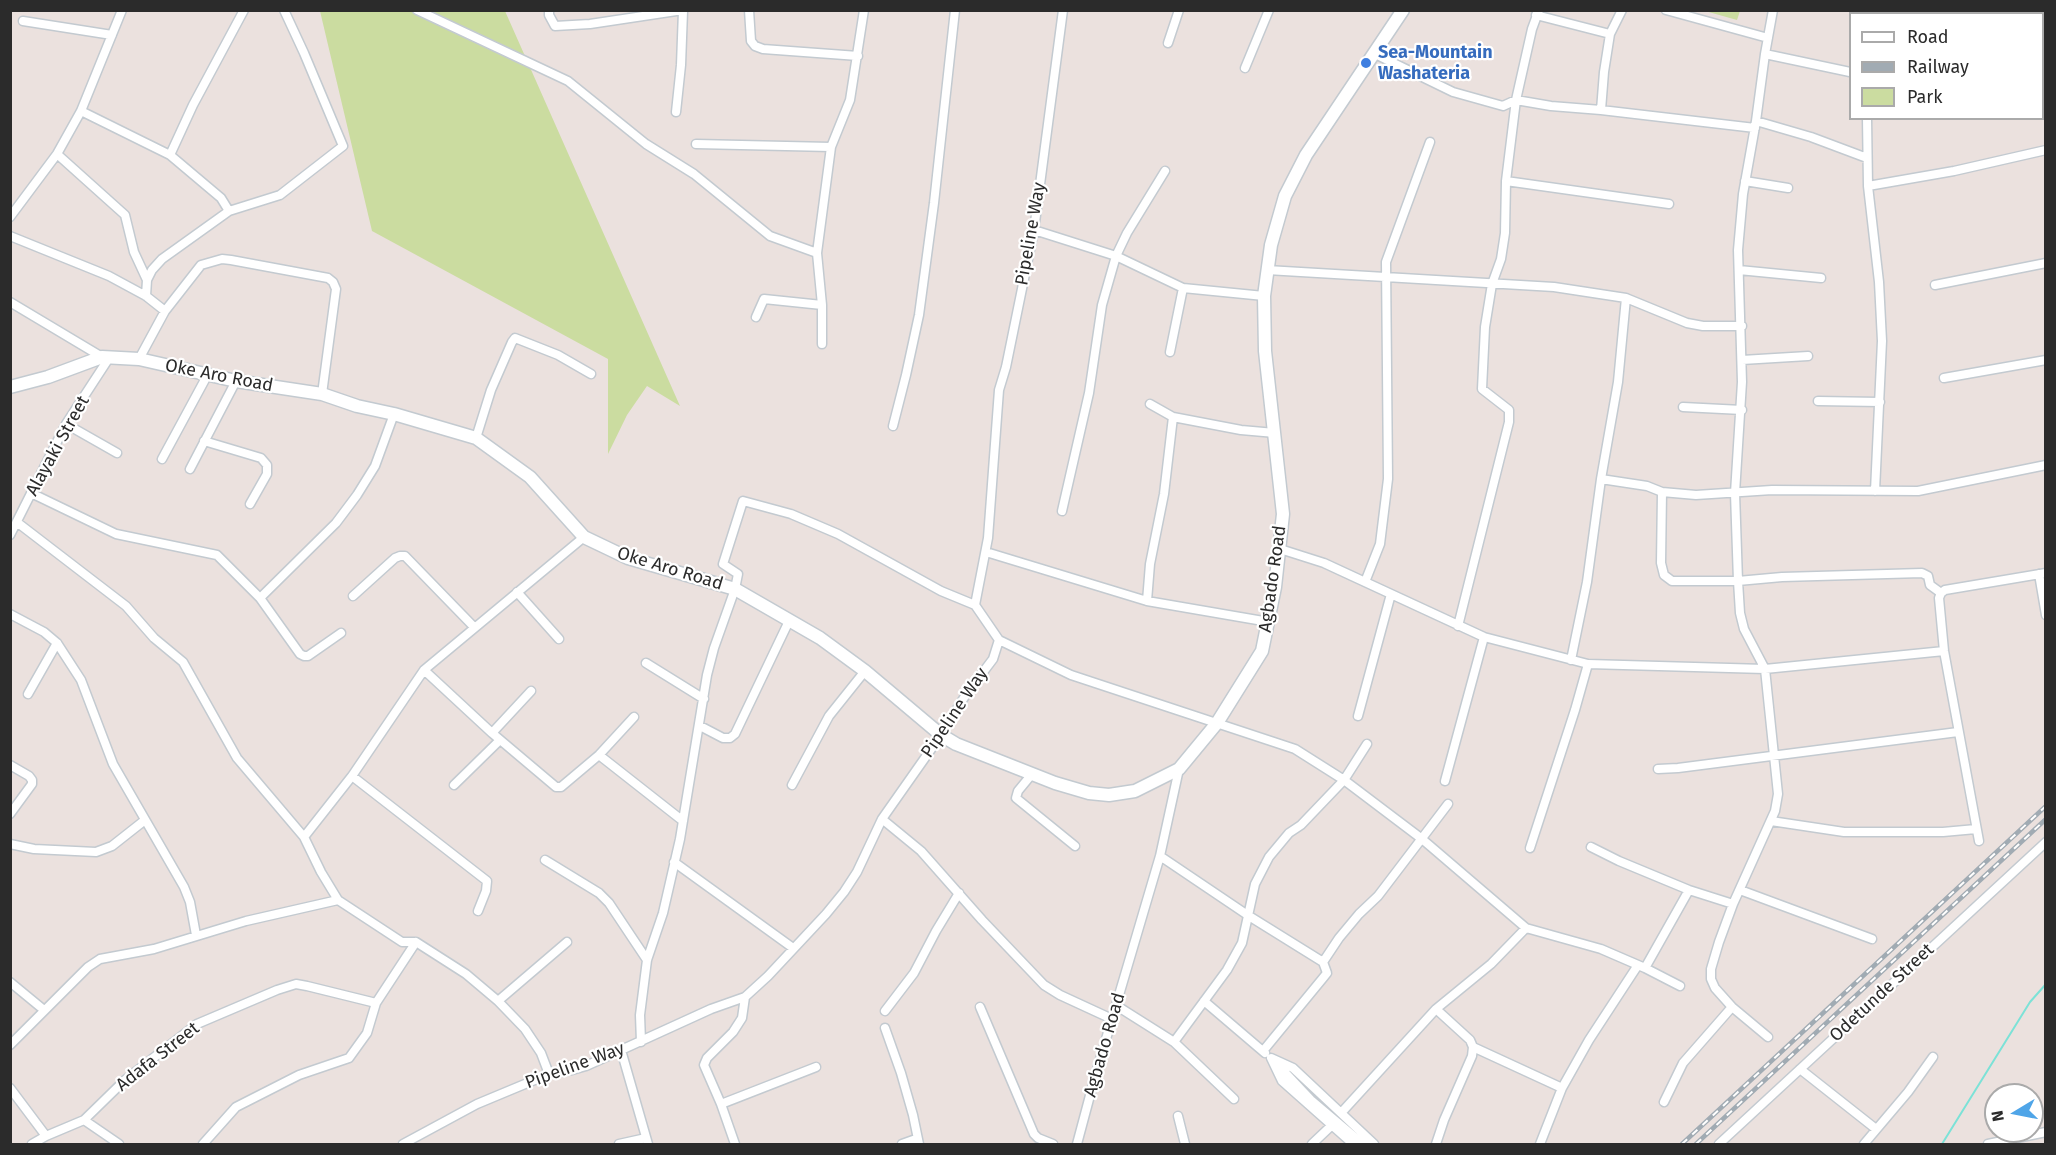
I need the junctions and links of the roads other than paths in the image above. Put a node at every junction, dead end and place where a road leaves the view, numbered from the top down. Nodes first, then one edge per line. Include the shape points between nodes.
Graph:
1 (122, 10) edge
2 (244, 10) edge
3 (284, 10) edge
4 (417, 10) edge
5 (549, 10) edge
6 (749, 10) edge
7 (864, 10) edge
8 (955, 10) edge
9 (1063, 10) edge
10 (1179, 10) edge
11 (1269, 10) edge
12 (1622, 10) edge
13 (1666, 10) edge
14 (1773, 10) edge
15 (683, 11) edge
16 (1402, 11) edge
17 (1538, 13) edge
18 (23, 21) dead end
19 (112, 34) junction
20 (1610, 34) junction
21 (1768, 38) junction
22 (1168, 43) dead end
23 (1373, 52) junction
24 (1765, 54) junction
25 (858, 56) junction
26 (1245, 68) dead end
27 (1849, 72) edge
28 (1516, 100) junction
29 (1601, 110) junction
30 (81, 111) junction
31 (676, 112) dead end
32 (1867, 120) edge
33 (1756, 124) junction
34 (1430, 142) dead end
35 (696, 144) dead end
36 (831, 147) junction
37 (2046, 150) edge
38 (57, 154) junction
39 (170, 155) junction
40 (1867, 158) junction
41 (1165, 171) dead end
42 (1506, 181) junction
43 (1745, 181) junction
44 (1868, 186) junction
45 (1788, 188) dead end
46 (1669, 204) dead end
47 (229, 211) junction
48 (10, 217) edge
49 (1034, 230) junction
50 (10, 236) edge
51 (817, 253) junction
52 (1116, 256) junction
53 (2046, 262) edge
54 (1267, 270) junction
55 (1739, 270) junction
56 (1386, 276) junction
57 (1821, 278) dead end
58 (147, 280) junction
59 (1492, 284) junction
60 (1935, 285) dead end
61 (1183, 288) junction
62 (146, 296) junction
63 (1264, 296) junction
64 (1626, 298) junction
65 (10, 303) edge
66 (822, 305) junction
67 (165, 311) junction
68 (756, 317) dead end
69 (1742, 326) junction
70 (822, 344) dead end
71 (1170, 352) dead end
72 (1808, 356) dead end
73 (105, 357) junction
74 (139, 359) junction
75 (1742, 360) junction
76 (2046, 360) edge
77 (208, 374) junction
78 (591, 374) dead end
79 (1944, 378) dead end
80 (236, 381) junction
81 (10, 387) edge
82 (322, 394) junction
83 (1818, 401) dead end
84 (1880, 402) junction
85 (1150, 404) dead end
86 (1683, 407) dead end
87 (1742, 410) junction
88 (394, 414) junction
89 (1173, 417) junction
90 (66, 424) junction
91 (893, 426) dead end
92 (1275, 433) junction
93 (476, 438) junction
94 (204, 441) junction
95 (117, 453) dead end
96 (162, 459) dead end
97 (2046, 465) edge
98 (190, 469) dead end
99 (1601, 479) junction
100 (1875, 491) junction
101 (1662, 492) junction
102 (31, 493) junction
103 (1735, 493) junction
104 (250, 504) dead end
105 (1062, 511) dead end
106 (18, 524) junction
107 (10, 535) edge
108 (584, 537) junction
109 (1280, 549) junction
110 (986, 552) junction
111 (2042, 574) edge
112 (1738, 581) junction
113 (1365, 582) junction
114 (735, 589) junction
115 (517, 592) junction
116 (1941, 593) junction
117 (1390, 594) junction
118 (353, 596) dead end
119 (260, 598) junction
120 (1148, 601) junction
121 (975, 605) junction
122 (10, 614) edge
123 (2046, 615) edge
124 (789, 621) junction
125 (1269, 622) junction
126 (1458, 626) junction
127 (474, 627) junction
128 (341, 633) dead end
129 (1484, 637) junction
130 (559, 639) dead end
131 (999, 640) junction
132 (57, 643) junction
133 (1944, 651) junction
134 (1571, 660) junction
135 (646, 663) dead end
136 (1588, 664) junction
137 (1765, 669) junction
138 (424, 670) junction
139 (865, 671) junction
140 (531, 691) dead end
141 (28, 694) dead end
142 (704, 699) junction
143 (1358, 716) dead end
144 (634, 717) dead end
145 (1217, 723) junction
146 (700, 726) junction
147 (1958, 732) junction
148 (492, 733) junction
149 (941, 735) junction
150 (500, 740) junction
151 (1367, 744) dead end
152 (599, 754) junction
153 (1775, 755) junction
154 (10, 765) edge
155 (1179, 769) junction
156 (1658, 769) dead end
157 (1032, 774) junction
158 (352, 776) junction
159 (1344, 780) junction
160 (1445, 781) dead end
161 (454, 785) dead end
162 (792, 785) dead end
163 (1448, 804) dead end
164 (10, 814) edge
165 (882, 819) junction
166 (145, 820) junction
167 (1771, 820) junction
168 (683, 821) junction
169 (1976, 829) junction
170 (304, 837) junction
171 (1422, 839) junction
172 (1979, 841) dead end
173 (2046, 842) edge
174 (10, 844) edge
175 (1075, 846) dead end
176 (1591, 847) dead end
177 (1530, 848) dead end
178 (1160, 856) junction
179 (545, 860) dead end
180 (674, 862) junction
181 (1689, 890) junction
182 (1740, 890) junction
183 (959, 893) junction
184 (338, 900) junction
185 (1733, 904) junction
186 (478, 911) dead end
187 (1249, 916) junction
188 (1526, 928) junction
189 (196, 935) junction
190 (1872, 939) dead end
191 (416, 942) junction
192 (567, 942) dead end
193 (793, 948) junction
194 (647, 960) junction
195 (1323, 962) junction
196 (1642, 967) junction
197 (10, 982) edge
198 (1680, 986) dead end
199 (745, 997) junction
200 (498, 1001) junction
201 (1204, 1001) junction
202 (376, 1003) junction
203 (1117, 1006) junction
204 (980, 1007) dead end
205 (1732, 1007) junction
206 (1436, 1009) junction
207 (44, 1010) junction
208 (885, 1011) dead end
209 (1112, 1019) junction
210 (885, 1028) dead end
211 (1768, 1037) dead end
212 (641, 1042) junction
213 (1174, 1042) junction
214 (10, 1045) edge
215 (1473, 1047) junction
216 (621, 1050) junction
217 (1263, 1051) junction
218 (1933, 1057) dead end
219 (1271, 1058) junction
220 (816, 1067) dead end
221 (1800, 1069) junction
222 (549, 1074) junction
223 (10, 1088) edge
224 (1562, 1088) junction
225 (1234, 1099) dead end
226 (1664, 1102) dead end
227 (721, 1104) junction
228 (1341, 1113) junction
229 (1178, 1116) dead end
230 (84, 1120) junction
231 (1331, 1126) junction
232 (1876, 1129) junction
233 (2046, 1132) edge
234 (45, 1136) junction
235 (647, 1141) edge
236 (918, 1142) edge
237 (32, 1144) edge
238 (119, 1144) edge
239 (203, 1144) edge
240 (403, 1144) edge
241 (619, 1144) edge
242 (735, 1144) edge
243 (902, 1144) edge
244 (1053, 1144) edge
245 (1077, 1144) edge
246 (1185, 1144) edge
247 (1312, 1144) edge
248 (1353, 1144) edge
249 (1363, 1144) edge
250 (1374, 1144) edge
251 (1436, 1144) edge
252 (1540, 1144) edge
253 (1719, 1144) edge
254 (1864, 1144) edge
255 (1988, 1144) edge

1 - 19 street
2 - 39 street
3 - 47 street via 343,146 280,195
4 - 51 street via 568,81 770,236
5 - 15 street via 555,26
6 - 25 street via 751,41 755,46
7 - 25 street
8 - 91 street via 919,315
9 - 49 street, Pipeline Way
10 - 22 street
11 - 26 street
12 - 20 street
13 - 21 street
14 - 21 street
15 - 31 street
16 - 23 main road, Agbado Road
17 - 20 street
17 - 28 street
18 - 19 street
19 - 30 street
20 - 29 street
21 - 24 street
23 - 28 street via 1453,92 1503,106
23 - 54 main road, Agbado Road via 1306,155 1285,196
24 - 27 street
24 - 33 street
25 - 36 street via 850,100
28 - 29 street
28 - 42 street
29 - 33 street
30 - 38 street
30 - 39 street
32 - 40 street
33 - 40 street via 1810,137
33 - 43 street
34 - 56 street via 1388,255
35 - 36 street
36 - 51 street
37 - 44 street
38 - 48 street
38 - 58 street via 124,215
39 - 47 street via 221,198
40 - 44 street
41 - 52 street
42 - 46 street
42 - 59 street via 1505,233
43 - 45 street
43 - 55 street
44 - 84 street via 1880,294
47 - 58 street via 162,259
49 - 52 street
49 - 110 street, Pipeline Way via 999,390
50 - 62 street via 109,276
51 - 66 street
52 - 61 street
52 - 105 street via 1102,305 1089,393
53 - 60 street
54 - 56 street
54 - 63 main road, Agbado Road
55 - 57 street
55 - 69 street
56 - 59 street
56 - 113 street via 1388,479 1380,544
58 - 62 street
59 - 64 street via 1554,287
59 - 126 street via 1482,389 1510,413
61 - 63 street
61 - 71 street
62 - 67 street
63 - 92 main road, Agbado Road via 1268,388
64 - 69 street via 1686,323
64 - 99 street via 1618,381
65 - 73 street
66 - 68 street via 764,299
66 - 70 street
67 - 74 street
67 - 82 street via 201,265 222,260 328,278 336,289
69 - 75 street
72 - 75 street
73 - 74 main road, Oke Aro Road
73 - 81 main road, Oke Aro Road
73 - 90 street, Alayaki Street
74 - 77 main road, Oke Aro Road
75 - 87 street
76 - 79 street
77 - 80 main road, Oke Aro Road
77 - 96 street
78 - 93 street via 558,355 515,338 491,390
80 - 82 main road, Oke Aro Road
80 - 94 street
82 - 88 main road, Oke Aro Road
83 - 84 street
84 - 100 street
85 - 89 street
86 - 87 street
87 - 103 street
88 - 93 main road, Oke Aro Road
88 - 119 street via 375,466 350,505
89 - 92 street
89 - 120 street
90 - 95 street
90 - 102 street, Alayaki Street
92 - 109 main road, Agbado Road via 1282,514
93 - 108 main road, Oke Aro Road via 530,477
94 - 98 street
94 - 104 street via 261,458 267,465 267,474
97 - 100 street via 1918,491
99 - 101 street
99 - 134 street via 1587,582
100 - 103 street
101 - 103 street
101 - 112 street via 1664,575 1672,581
102 - 106 street, Alayaki Street
102 - 119 street via 116,534 217,555
103 - 112 street
106 - 107 street, Alayaki Street
106 - 170 street via 126,606 154,638 183,662 237,758
108 - 114 main road, Oke Aro Road via 627,558
108 - 115 street
109 - 113 street
109 - 125 main road, Agbado Road
110 - 120 street
110 - 121 street, Pipeline Way
111 - 116 street
111 - 123 street
112 - 116 street via 1922,573
112 - 137 street via 1744,629
113 - 117 street
114 - 121 street via 738,574 723,564 743,501 791,514 838,534 941,591
114 - 124 main road, Oke Aro Road
114 - 142 street via 714,648
115 - 127 street
115 - 130 street
116 - 133 street
117 - 126 street
117 - 143 street
118 - 127 street via 396,558 405,556
119 - 128 street via 304,656
120 - 125 street
121 - 131 street
122 - 132 street
124 - 139 main road, Oke Aro Road
124 - 146 street via 735,734 723,738
125 - 145 main road, Agbado Road via 1262,651
126 - 129 street
127 - 138 street
129 - 134 street
129 - 160 street
131 - 145 street via 1071,675
131 - 149 street, Pipeline Way via 993,659 964,696
132 - 141 street
132 - 166 street via 87,691 113,764
133 - 137 street
133 - 147 street
134 - 136 street
135 - 142 street
136 - 137 street
136 - 177 street
137 - 153 street
138 - 148 street
138 - 158 street
139 - 149 main road, Oke Aro Road
139 - 162 street via 829,716
140 - 148 street
142 - 146 street
144 - 152 street
145 - 155 main road, Agbado Road
145 - 159 street via 1295,749
146 - 168 street
147 - 153 street
147 - 169 street
148 - 150 street
149 - 157 main road, Oke Aro Road
149 - 165 street, Pipeline Way
150 - 152 street via 555,787 561,787
150 - 161 street
151 - 159 street
152 - 168 street
153 - 156 street
153 - 167 street via 1778,794
154 - 164 street via 29,776 32,784
155 - 157 main road, Oke Aro Road via 1135,791 1109,795 1089,793
155 - 178 street, Agbado Road
157 - 175 street via 1016,798
158 - 170 street
158 - 186 street via 487,881
159 - 171 street
159 - 187 street via 1269,857 1255,884
163 - 171 street
165 - 183 street via 921,850
165 - 193 street, Pipeline Way via 858,872
166 - 174 street via 112,846 96,852
166 - 189 street via 184,887
167 - 169 street via 1844,832
167 - 182 street
168 - 180 street
169 - 172 street
170 - 184 street
171 - 188 street
171 - 195 street
173 - 221 street, Odetunde Street
176 - 181 street
178 - 187 street
178 - 203 street, Agbado Road
179 - 194 street via 599,892
180 - 193 street
180 - 194 street
181 - 185 street
181 - 196 street
182 - 185 street
182 - 190 street
183 - 208 street via 914,973
183 - 209 street via 1044,985
184 - 189 street
184 - 191 street via 402,942
185 - 205 street via 1711,969 1715,988
187 - 195 street
187 - 201 street via 1242,943
188 - 196 street via 1601,949
188 - 206 street via 1491,964
189 - 207 street via 154,949 100,959
191 - 200 street via 466,974
191 - 202 street
192 - 200 street
193 - 199 street, Pipeline Way
194 - 212 street
195 - 217 street via 1327,973
196 - 198 street
196 - 224 street via 1589,1040
197 - 207 street
199 - 212 street, Pipeline Way via 698,1014
199 - 227 street via 742,1018 704,1065
200 - 222 street via 534,1041
201 - 213 street
201 - 217 street
202 - 230 street, Adafa Street via 296,984 277,990 197,1024 124,1080
202 - 239 street via 367,1033 349,1058 299,1075 236,1107
203 - 209 street, Agbado Road
203 - 213 street
204 - 244 street via 1034,1134
205 - 211 street
205 - 226 street via 1683,1063
206 - 215 street
206 - 228 street
207 - 214 street
209 - 245 street, Agbado Road
210 - 236 street
212 - 216 street, Pipeline Way
213 - 225 street
215 - 224 street
215 - 251 street
216 - 222 street, Pipeline Way via 572,1070
216 - 235 street
217 - 219 street
218 - 232 street
219 - 228 street via 1293,1068
219 - 231 street via 1282,1081
219 - 249 street via 1311,1100
220 - 227 street
221 - 232 street
221 - 253 street, Odetunde Street
222 - 240 street, Pipeline Way via 463,1110
223 - 234 street
224 - 252 street
227 - 242 street
228 - 250 street
229 - 246 street
230 - 234 street
230 - 238 street
231 - 247 street
231 - 248 street
232 - 254 street
233 - 255 street
234 - 237 street
235 - 241 street
236 - 243 street

